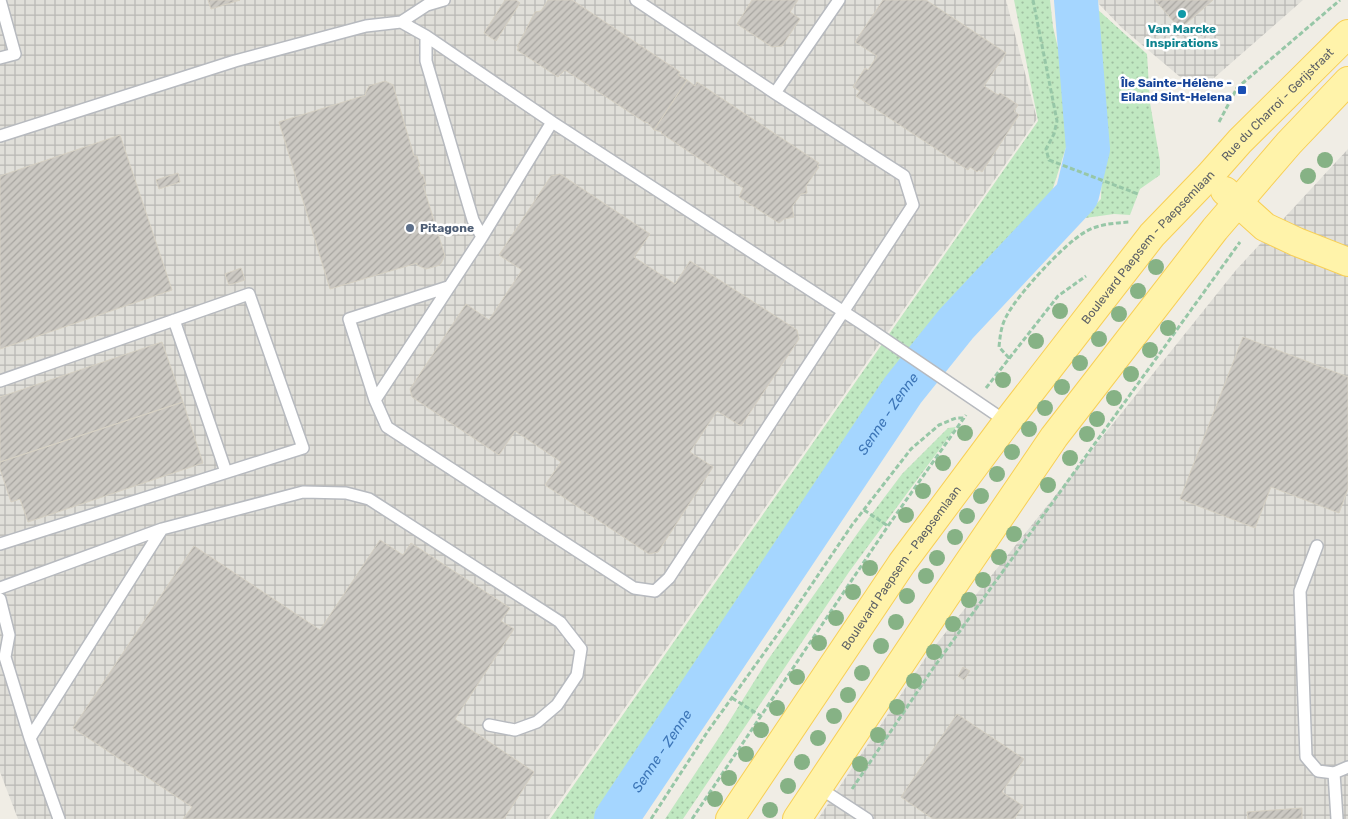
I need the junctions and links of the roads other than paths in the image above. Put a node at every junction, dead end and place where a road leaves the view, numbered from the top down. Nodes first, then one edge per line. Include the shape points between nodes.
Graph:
1 (0, 0) edge
2 (444, 0) edge
3 (636, 0) edge
4 (839, 0) edge
5 (401, 22) junction
6 (1348, 34) edge
7 (426, 36) junction
8 (0, 58) edge
9 (1348, 81) edge
10 (775, 94) junction
11 (552, 122) junction
12 (0, 136) edge
13 (1209, 176) junction
14 (1237, 203) junction
15 (482, 237) junction
16 (1348, 262) edge
17 (448, 287) junction
18 (842, 311) junction
19 (174, 320) junction
20 (0, 381) edge
21 (375, 400) junction
22 (1007, 422) junction
23 (226, 472) junction
24 (162, 529) junction
25 (0, 544) edge
26 (1317, 546) dead end
27 (0, 588) edge
28 (0, 599) edge
29 (489, 725) dead end
30 (30, 738) junction
31 (1348, 768) edge
32 (1334, 773) junction
33 (818, 787) junction
34 (803, 817) edge
35 (59, 819) edge
36 (730, 819) edge
37 (867, 819) edge
38 (1337, 819) edge

1 - 8 lane via 15,54
2 - 5 lane via 427,5
3 - 10 lane
4 - 10 lane
5 - 7 lane
5 - 12 lane via 366,26 235,61
6 - 13 main road, Rue du Charroi - Gerijstraat
7 - 11 lane
7 - 15 lane via 426,61 473,220
9 - 14 main road
10 - 18 lane via 904,176 913,205
11 - 15 lane
11 - 18 lane
13 - 14 main road, Boulevard Paepsem - Paepsemlaan
13 - 22 main road, Boulevard Paepsem - Paepsemlaan via 1152,235
14 - 16 main road, Boulevard Paepsem - Paepsemlaan via 1265,227
14 - 33 main road via 1054,437
15 - 17 lane
17 - 21 lane
17 - 21 lane via 349,319
18 - 21 lane via 669,578 655,591 634,588 387,427
18 - 22 lane
19 - 20 lane
19 - 23 lane
19 - 23 lane via 249,294 303,448
22 - 36 main road, Boulevard Paepsem - Paepsemlaan via 902,563
23 - 25 lane
24 - 27 lane
24 - 29 lane via 303,492 346,493 369,499 560,622 581,649 577,675 557,705 536,722 515,730
24 - 30 lane
26 - 32 lane via 1300,591 1306,757 1318,772
28 - 30 lane via 9,635 5,657
30 - 35 lane
31 - 32 lane
32 - 38 lane
33 - 34 main road
33 - 37 lane

